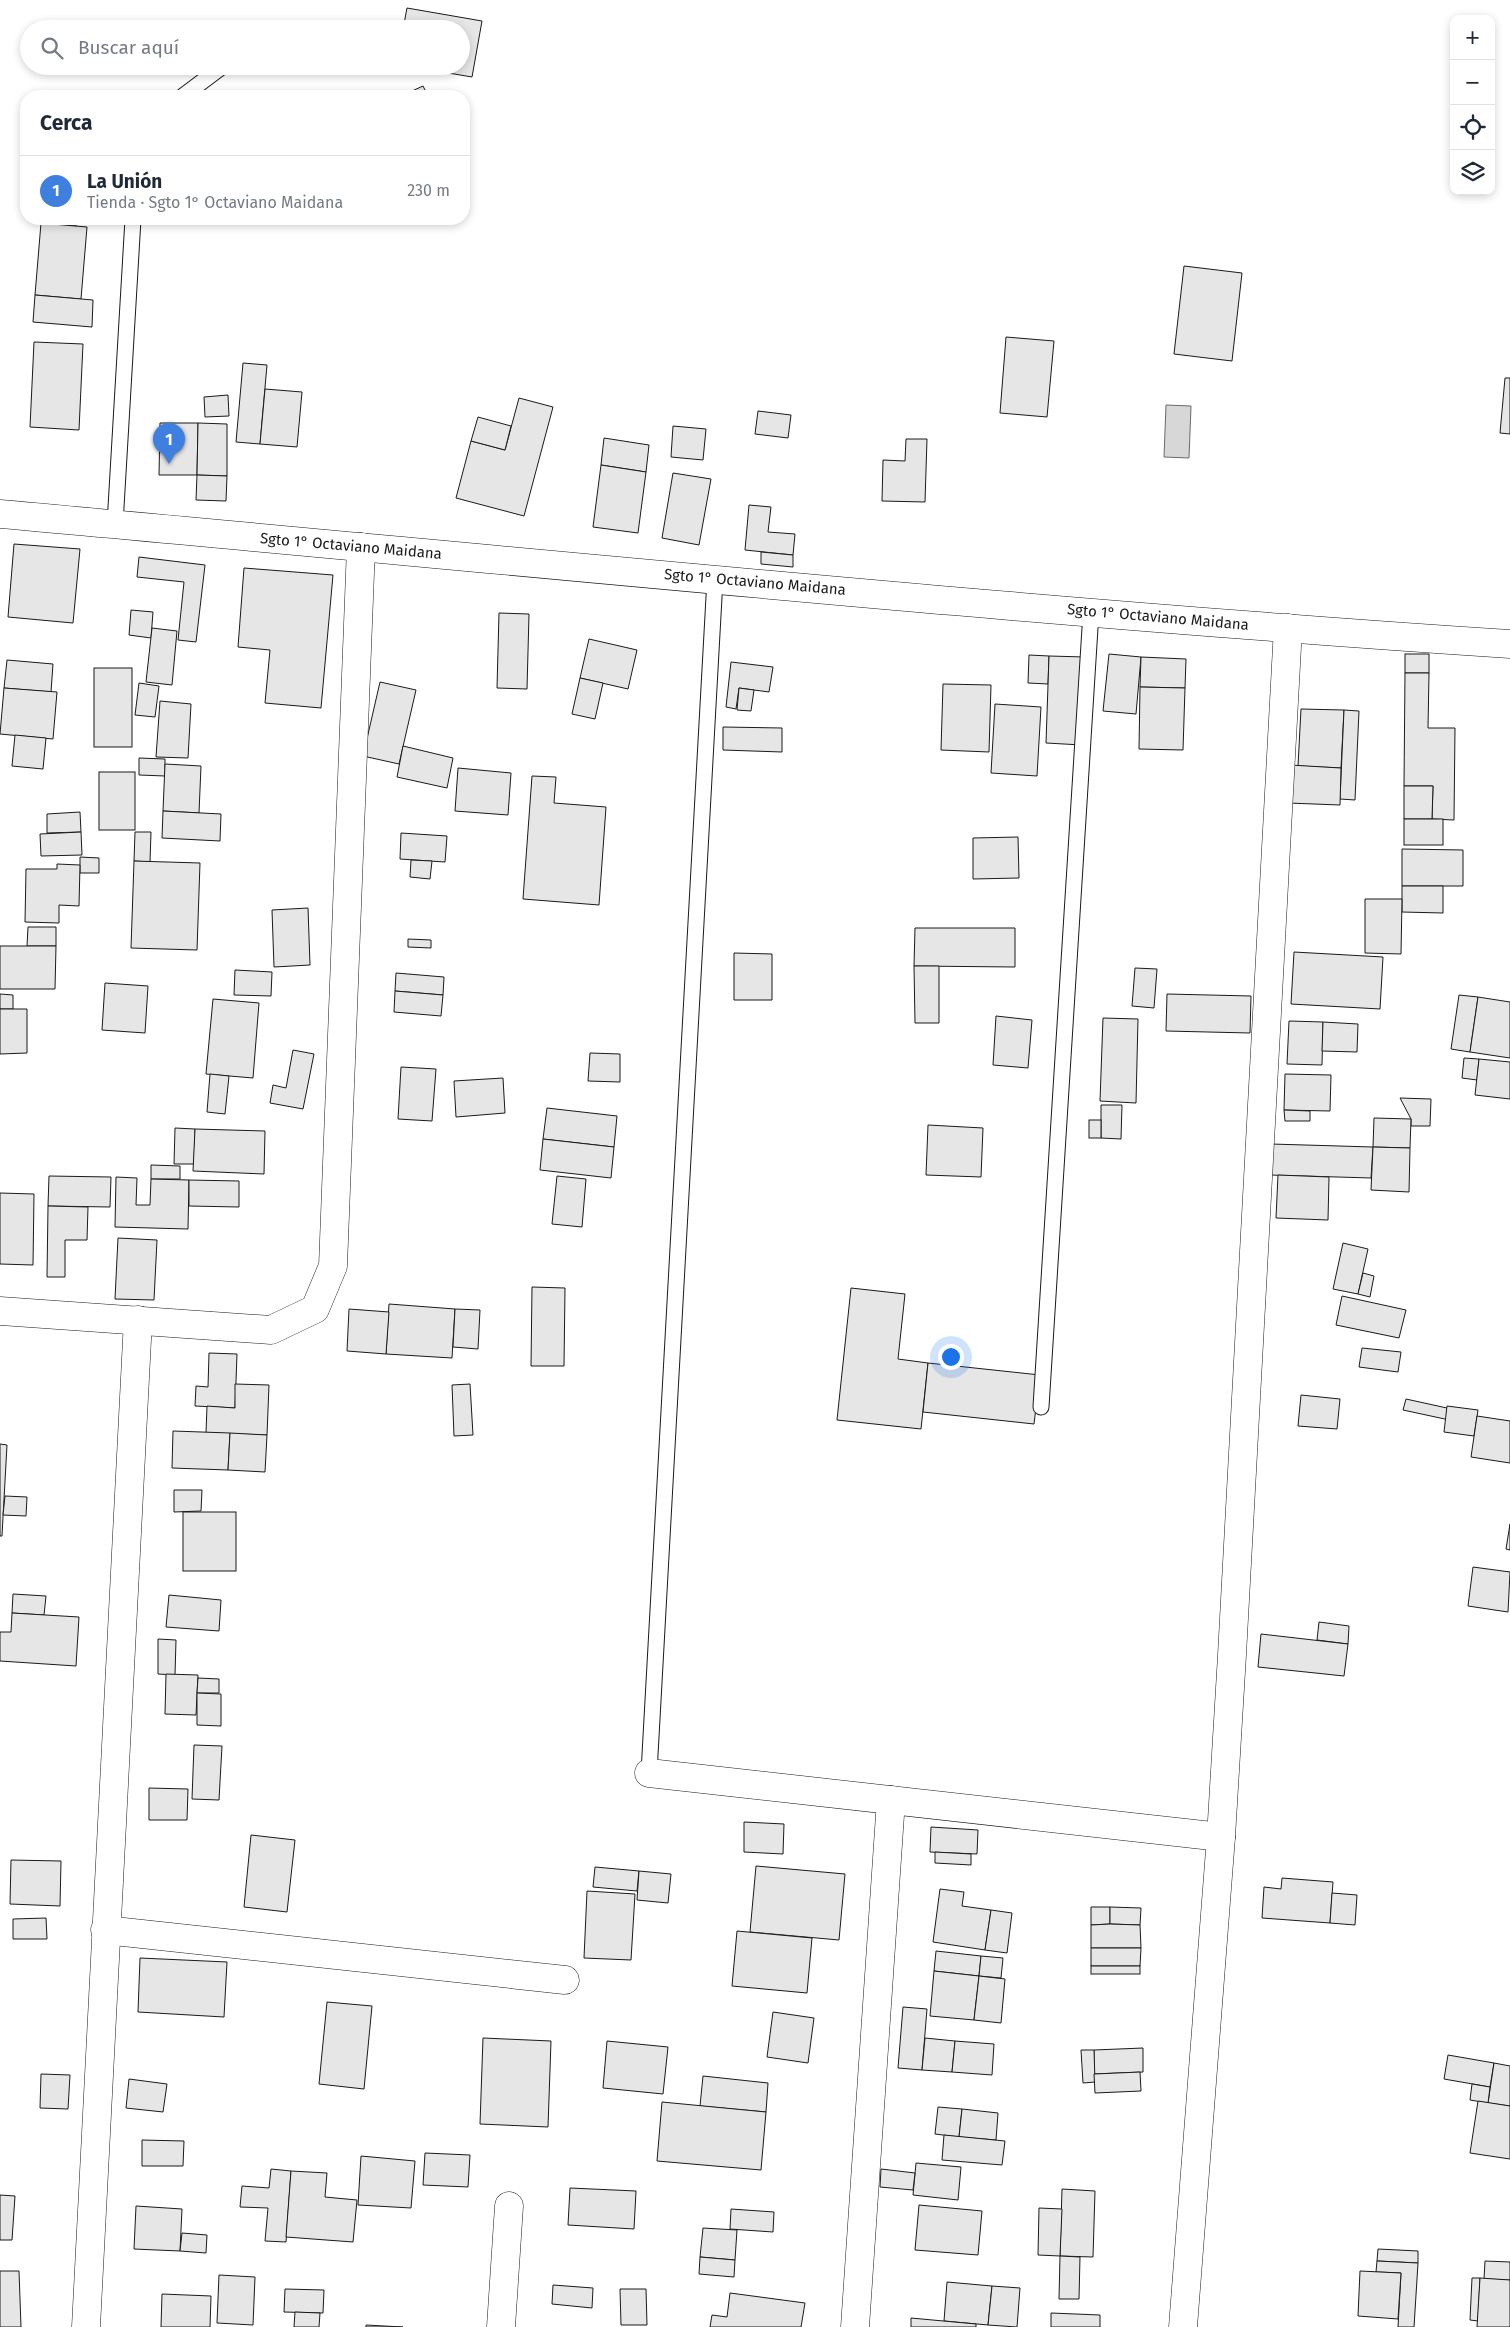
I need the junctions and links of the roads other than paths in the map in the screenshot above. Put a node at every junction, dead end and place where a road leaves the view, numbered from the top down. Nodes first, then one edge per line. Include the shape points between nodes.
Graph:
1 (211, 75) edge
2 (191, 90) edge
3 (133, 225) edge
4 (0, 514) edge
5 (115, 524) junction
6 (361, 547) junction
7 (715, 579) junction
8 (1090, 612) junction
9 (1288, 628) junction
10 (1510, 644) edge
11 (0, 1311) edge
12 (138, 1320) junction
13 (1041, 1407) dead end
14 (648, 1773) joint
15 (891, 1800) junction
16 (1221, 1837) junction
17 (105, 1930) junction
18 (565, 1980) dead end
19 (509, 2206) dead end
20 (86, 2327) edge
21 (501, 2327) edge
22 (855, 2327) edge
23 (1183, 2327) edge

1 - 2 lane
3 - 5 lane
4 - 5 street, Sgto 1° Octaviano Maidana
5 - 6 street, Sgto 1° Octaviano Maidana
6 - 7 street, Sgto 1° Octaviano Maidana
6 - 12 street via 333,1266 316,1310 271,1330
7 - 8 street, Sgto 1° Octaviano Maidana
7 - 14 lane
8 - 9 street, Sgto 1° Octaviano Maidana
8 - 13 lane
9 - 10 street, Sgto 1° Octaviano Maidana
9 - 16 street
11 - 12 street
12 - 17 street
14 - 15 street
15 - 16 street
15 - 22 street
16 - 23 street
17 - 18 street
17 - 20 street
19 - 21 street

